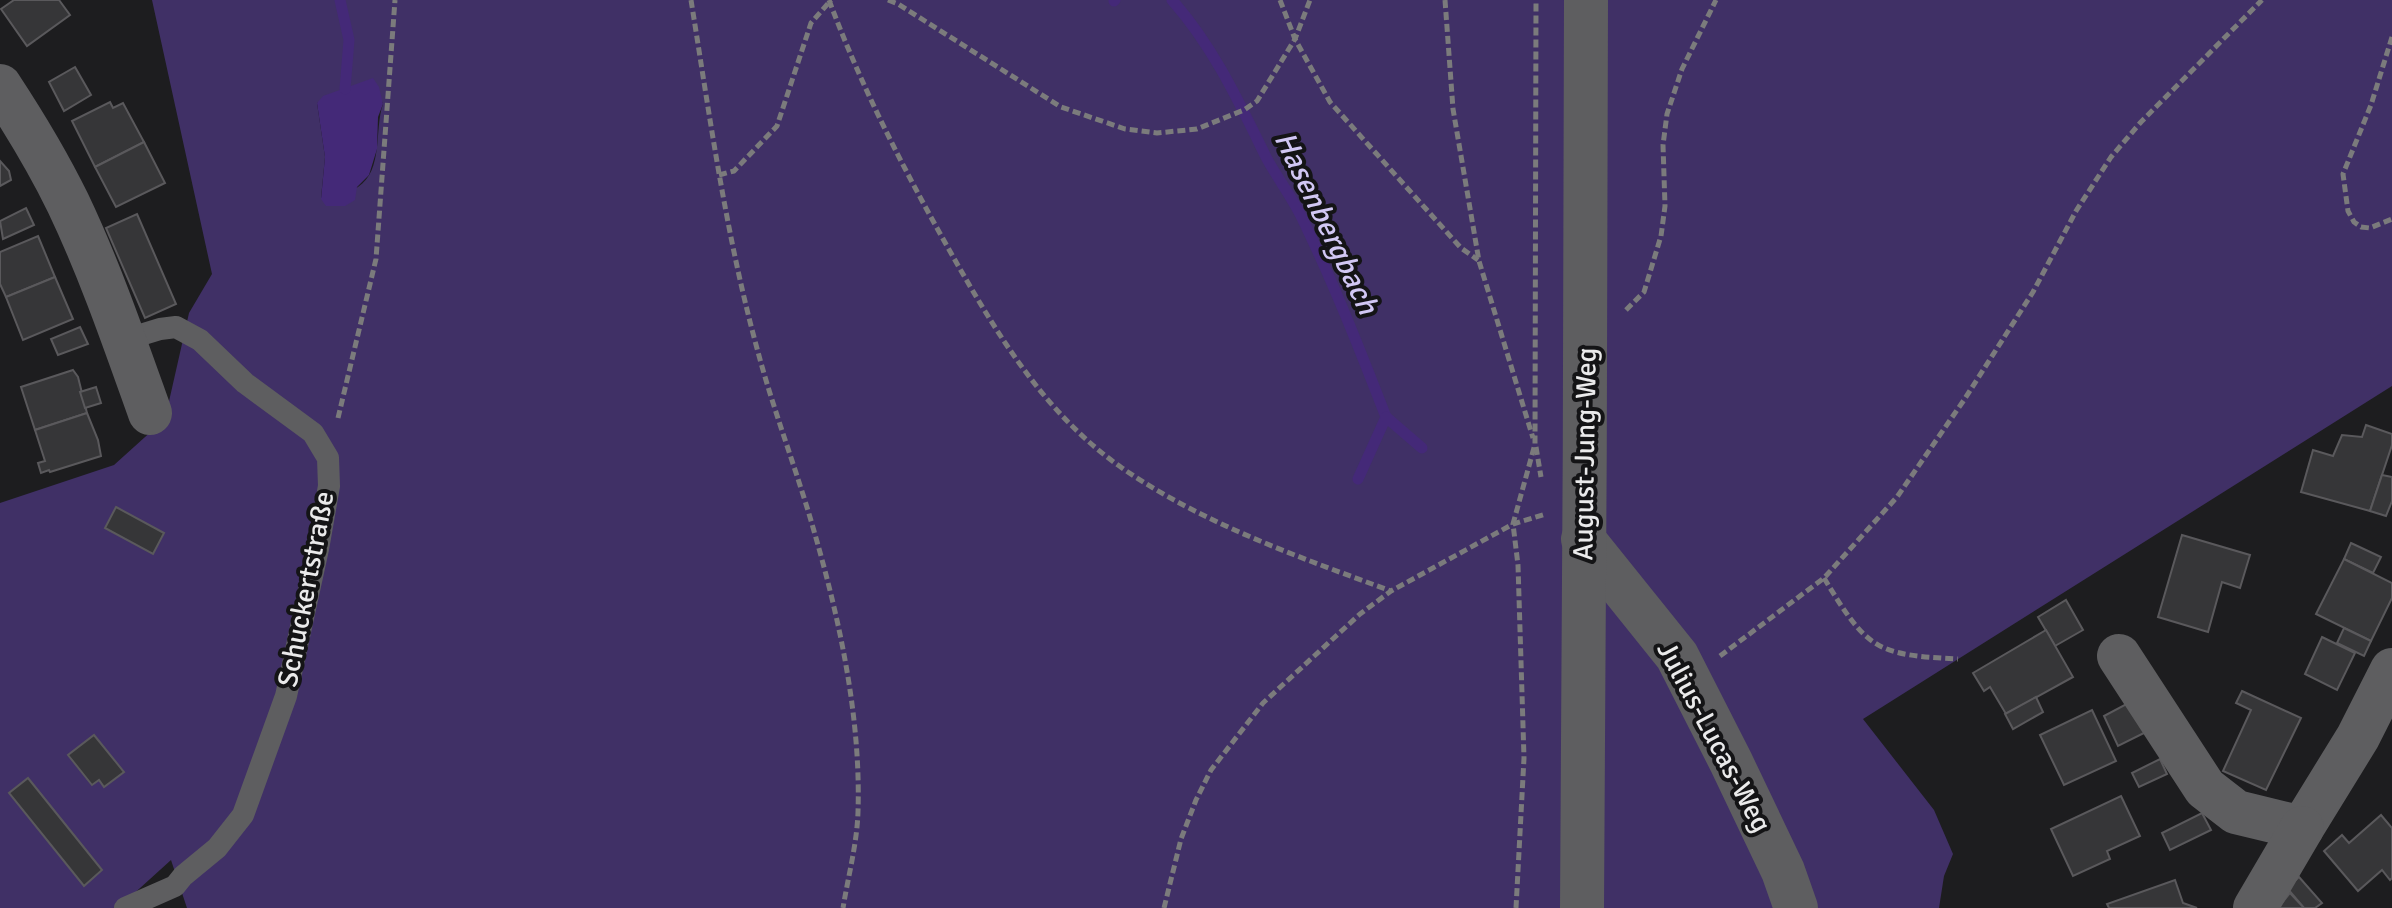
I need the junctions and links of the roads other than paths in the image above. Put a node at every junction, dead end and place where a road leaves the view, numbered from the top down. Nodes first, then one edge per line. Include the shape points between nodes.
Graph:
1 (1586, 0) edge
2 (0, 86) edge
3 (124, 340) junction
4 (150, 413) dead end
5 (1583, 539) junction
6 (2119, 656) dead end
7 (2392, 670) edge
8 (2302, 828) junction
9 (175, 886) junction
10 (125, 908) edge
11 (162, 908) edge
12 (1582, 908) edge
13 (1796, 908) edge
14 (2255, 908) edge

1 - 5 street, August-Jung-Weg
2 - 3 street via 68,203
3 - 4 street
3 - 9 lane, Schuckertstraße via 160,329 186,331 313,433 328,458 321,533 286,696 249,800 217,848
5 - 12 street, August-Jung-Weg
5 - 13 street, Julius-Lucas-Weg via 1677,656 1783,871
6 - 8 street via 2205,788 2236,812
7 - 8 street
8 - 14 street
9 - 10 lane, Schuckertstraße
9 - 11 lane

